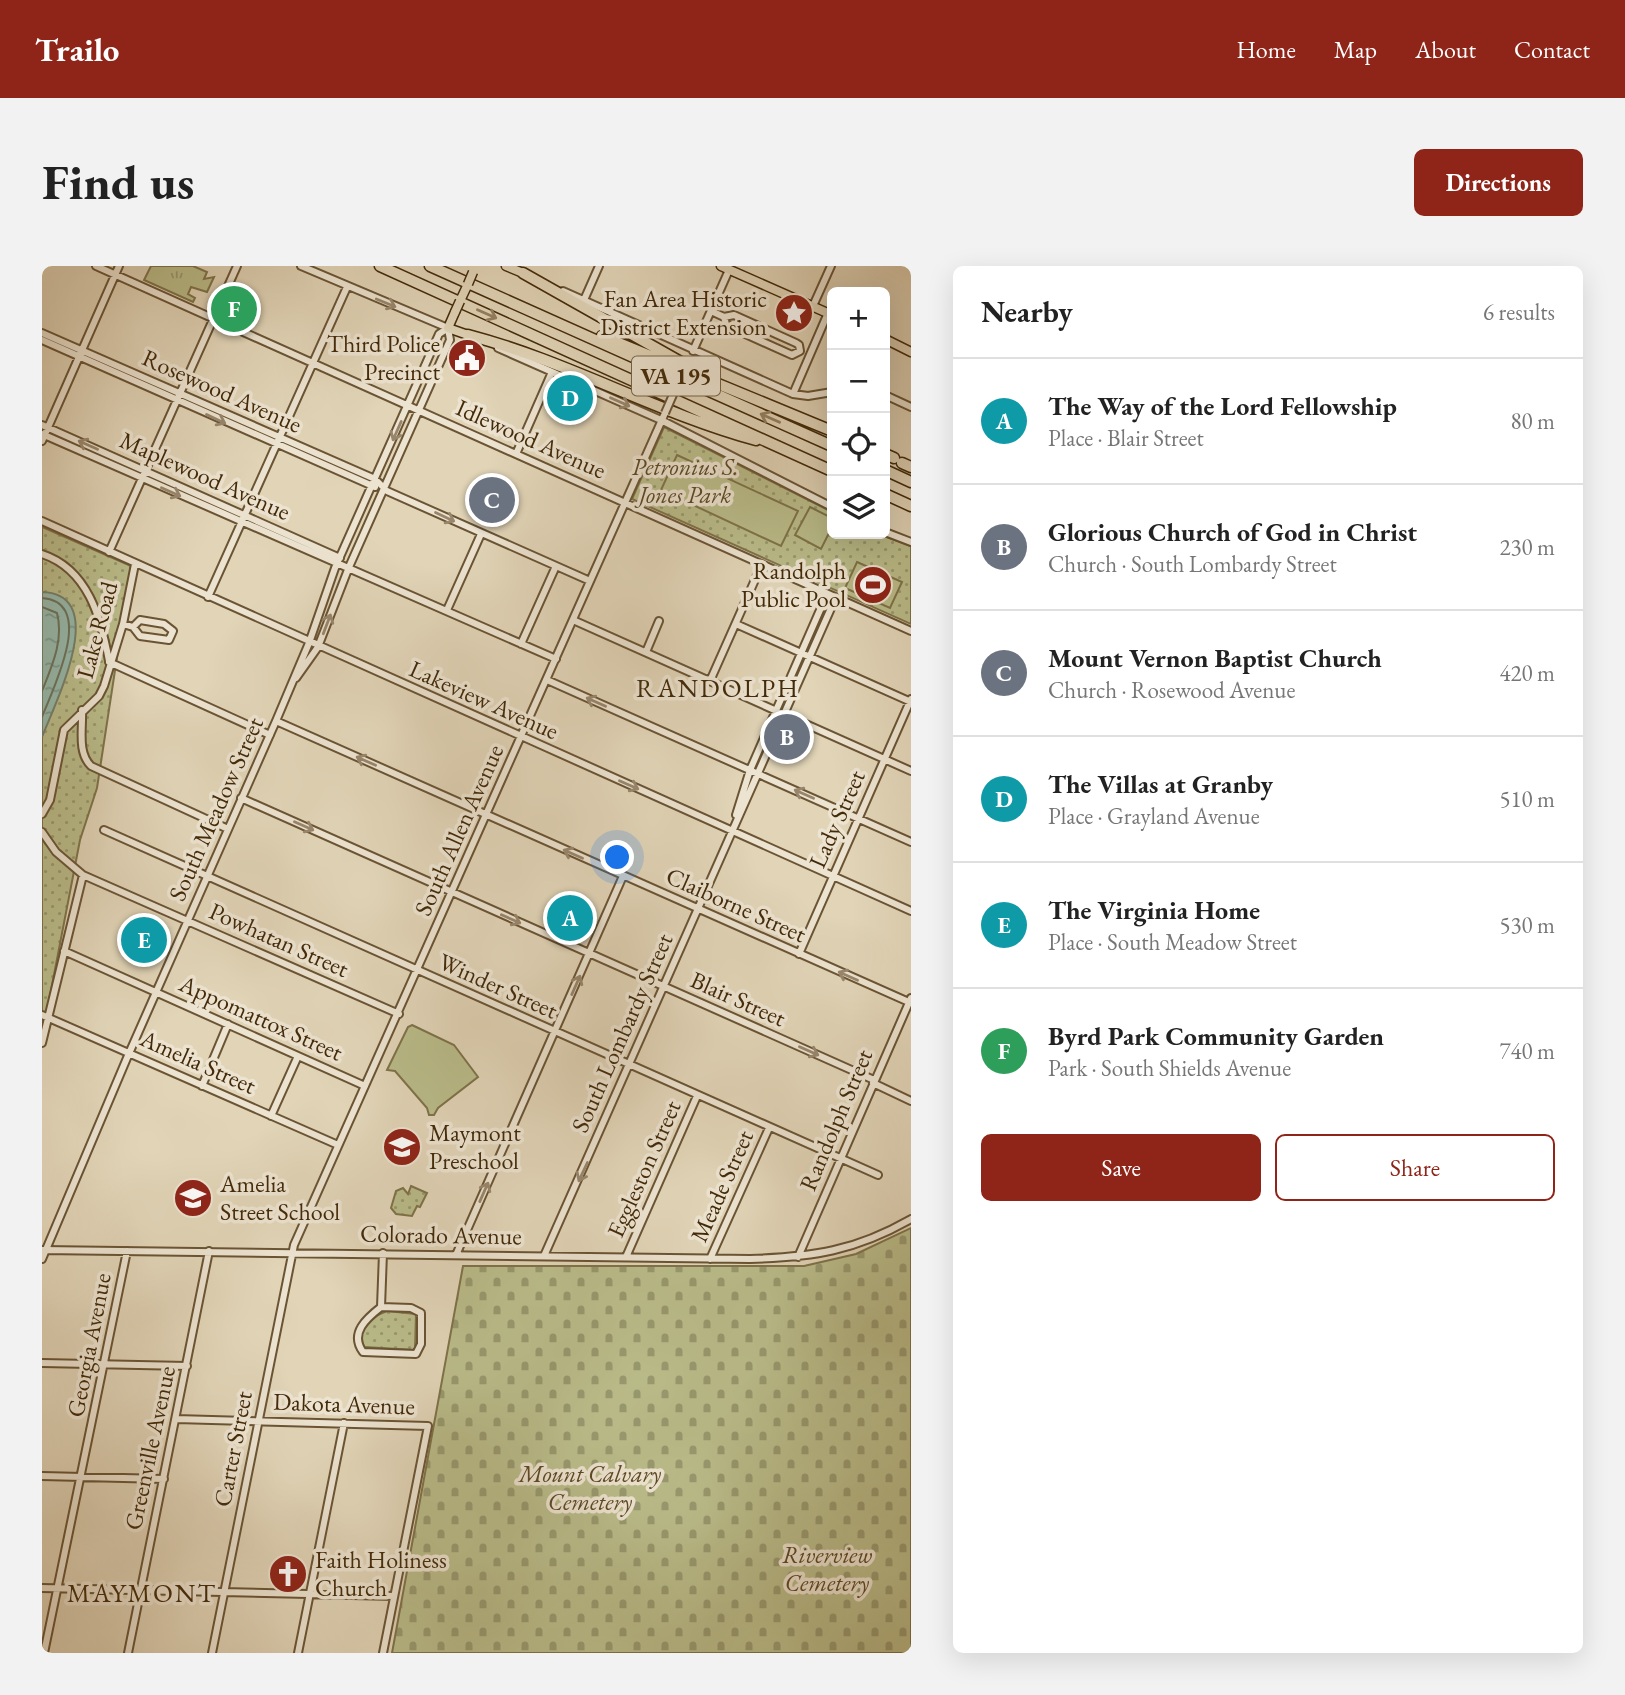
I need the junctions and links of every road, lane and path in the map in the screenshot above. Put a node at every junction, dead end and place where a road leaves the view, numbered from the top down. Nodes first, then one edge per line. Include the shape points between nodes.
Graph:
1 (96, 266) edge
2 (119, 266) edge
3 (237, 266) edge
4 (301, 266) edge
5 (380, 266) edge
6 (430, 266) edge
7 (506, 266) edge
8 (599, 266) edge
9 (831, 266) edge
10 (725, 268) edge
11 (475, 269) edge
12 (523, 273) junction
13 (115, 274) junction
14 (346, 287) junction
15 (584, 300) junction
16 (519, 306) junction
17 (813, 306) junction
18 (710, 311) junction
19 (827, 313) edge
20 (724, 317) junction
21 (214, 318) junction
22 (827, 320) edge
23 (448, 328) junction
24 (42, 332) edge
25 (468, 334) junction
26 (42, 340) edge
27 (890, 341) edge
28 (694, 349) junction
29 (800, 351) junction
30 (911, 351) edge
31 (80, 353) junction
32 (810, 356) junction
33 (314, 364) junction
34 (552, 372) junction
35 (181, 393) junction
36 (827, 393) edge
37 (793, 394) junction
38 (752, 398) junction
39 (890, 398) edge
40 (177, 401) junction
41 (408, 405) junction
42 (911, 407) edge
43 (419, 410) junction
44 (661, 420) junction
45 (45, 426) edge
46 (827, 429) edge
47 (43, 437) edge
48 (278, 437) junction
49 (827, 444) edge
50 (274, 445) junction
51 (781, 447) junction
52 (516, 454) junction
53 (827, 469) edge
54 (146, 471) junction
55 (890, 472) edge
56 (142, 479) junction
57 (374, 479) junction
58 (911, 482) edge
59 (371, 487) junction
60 (384, 489) junction
61 (890, 496) edge
62 (625, 503) junction
63 (827, 504) edge
64 (911, 506) edge
65 (244, 515) junction
66 (42, 521) edge
67 (241, 523) junction
68 (481, 534) junction
69 (890, 534) edge
70 (911, 542) edge
71 (109, 552) junction
72 (42, 554) edge
73 (340, 558) junction
74 (135, 564) junction
75 (336, 565) junction
76 (762, 565) junction
77 (556, 566) junction
78 (349, 567) junction
79 (590, 581) junction
80 (827, 594) junction
81 (208, 597) junction
82 (836, 597) junction
83 (447, 610) junction
84 (573, 620) junction
85 (659, 621) dead end
86 (123, 624) junction
87 (736, 624) junction
88 (133, 627) junction
89 (911, 631) edge
90 (309, 643) junction
91 (522, 644) junction
92 (318, 647) junction
93 (646, 652) junction
94 (802, 652) junction
95 (810, 656) junction
96 (556, 659) junction
97 (109, 662) junction
98 (547, 680) junction
99 (710, 681) junction
100 (292, 682) junction
101 (911, 701) edge
102 (82, 710) junction
103 (776, 711) junction
104 (784, 715) junction
105 (276, 721) junction
106 (270, 735) junction
107 (522, 738) junction
108 (885, 759) junction
109 (750, 770) junction
110 (911, 771) edge
111 (758, 774) junction
112 (241, 799) junction
113 (42, 814) edge
114 (487, 815) junction
115 (858, 819) junction
116 (733, 827) junction
117 (228, 829) junction
118 (104, 830) dead end
119 (42, 832) edge
120 (911, 842) edge
121 (83, 874) junction
122 (623, 876) junction
123 (833, 877) junction
124 (206, 878) junction
125 (453, 893) junction
126 (698, 909) junction
127 (911, 911) edge
128 (188, 920) junction
129 (64, 951) junction
130 (590, 954) junction
131 (799, 954) junction
132 (418, 971) junction
133 (663, 986) junction
134 (156, 993) junction
135 (910, 1001) edge
136 (398, 1014) junction
137 (45, 1016) edge
138 (228, 1024) junction
139 (555, 1032) junction
140 (42, 1043) edge
141 (129, 1053) junction
142 (298, 1056) junction
143 (628, 1065) junction
144 (873, 1082) junction
145 (202, 1086) junction
146 (365, 1086) junction
147 (697, 1096) junction
148 (911, 1101) edge
149 (271, 1115) junction
150 (769, 1128) junction
151 (338, 1145) junction
152 (841, 1159) junction
153 (878, 1175) dead end
154 (911, 1219) edge
155 (43, 1250) edge
156 (127, 1251) junction
157 (209, 1251) junction
158 (293, 1252) junction
159 (383, 1253) junction
160 (456, 1255) junction
161 (544, 1256) junction
162 (625, 1257) junction
163 (798, 1257) junction
164 (42, 1259) edge
165 (710, 1259) junction
166 (382, 1307) junction
167 (42, 1363) edge
168 (105, 1364) junction
169 (187, 1366) junction
170 (176, 1419) junction
171 (258, 1421) junction
172 (344, 1423) junction
173 (42, 1476) edge
174 (81, 1477) junction
175 (164, 1479) junction
176 (42, 1588) edge
177 (58, 1588) junction
178 (140, 1590) junction
179 (225, 1592) junction
180 (310, 1593) junction
181 (394, 1596) junction
182 (44, 1653) edge
183 (128, 1653) edge
184 (212, 1653) edge
185 (298, 1653) edge
186 (383, 1653) edge

1 - 13 street, Idlewood Avenue
2 - 13 street
3 - 21 street
4 - 14 street
5 -> 51 highway, VA 195
6 - 16 highway, VA 195
7 - 12 main road
8 - 15 street
9 - 17 street
10 - 17 main road
10 - 18 street, South Allen Avenue
11 - 23 main road, South Meadow Street, bridge
12 - 15 street
12 - 38 highway
13 - 21 street, Idlewood Avenue
13 - 31 street
14 -> 23 street
14 - 33 street
15 - 28 street
16 - 38 highway
49 -> 16 highway, VA 195
17 - 19 main road
18 - 20 street
18 - 28 street, South Allen Avenue
20 - 29 street via 734,315 796,343
20 - 29 street via 728,326 792,355
21 - 33 street, Idlewood Avenue
21 - 35 street
22 - 32 street
23 - 25 main road
23 - 41 street, South Meadow Street via 439,334
23 - 43 street, South Meadow Street via 450,340
24 - 31 street, Rosewood Avenue
25 - 34 street
25 - 51 highway via 538,355 657,405
26 - 31 street, Rosewood Avenue
27 - 30 main road
28 - 37 street
28 - 44 street, South Allen Avenue, bridge
29 - 32 street
31 - 35 street, Rosewood Avenue
31 - 40 street, Rosewood Avenue
31 - 45 street
32 - 37 street
33 - 41 street, Idlewood Avenue
33 - 48 street
34 -> 44 street
34 - 52 street
35 - 40 street
35 - 48 street, Rosewood Avenue
36 - 37 street
38 - 46 highway
39 - 42 street
40 -> 50 street, Rosewood Avenue
40 - 54 street
41 - 43 street, Idlewood Avenue
41 -> 57 street, South Meadow Street
43 - 52 street, Idlewood Avenue
43 - 60 street, South Meadow Street
44 - 62 street, South Allen Avenue
44 - 63 street
45 - 47 street
54 -> 45 street, Maplewood Avenue
47 - 56 street, Maplewood Avenue
48 - 50 street
48 - 57 street, Rosewood Avenue
50 - 59 street, Rosewood Avenue
50 - 65 street
51 - 53 highway, VA 195
52 - 62 street, Idlewood Avenue
54 - 56 street
54 - 65 street, Maplewood Avenue
55 - 58 highway
56 -> 67 street, Maplewood Avenue
56 - 71 street
57 - 59 street, South Meadow Street
57 - 60 street, Rosewood Avenue
59 - 60 street, Rosewood Avenue
59 - 73 street, South Meadow Street
60 -> 68 street, Rosewood Avenue
60 - 78 street, South Meadow Street
61 - 64 highway
62 - 76 street, Idlewood Avenue
62 - 79 street, South Allen Avenue
65 - 67 street
65 - 73 street, Maplewood Avenue
66 - 71 street, Lakeview Avenue
67 - 75 street, Maplewood Avenue
67 - 81 street
68 - 77 street, Rosewood Avenue
68 - 83 street
69 - 70 street
71 - 74 street, Lakeview Avenue
72 - 97 street via 71,572 89,594 103,628
73 - 75 street, South Meadow Street
73 - 78 street, Maplewood Avenue
74 - 81 street, Lakeview Avenue
74 - 86 street, Lake Road
75 - 78 street, Maplewood Avenue
75 - 90 street, South Meadow Street
76 - 80 street, Idlewood Avenue
76 - 87 street
77 - 79 street, Rosewood Avenue
77 - 91 street
78 - 83 street, Maplewood Avenue
92 -> 78 street, South Meadow Street
79 - 84 street, South Allen Avenue
80 - 82 street, Idlewood Avenue
80 - 94 street, South Lombardy Street
81 - 90 street, Lakeview Avenue
82 - 89 street, Idlewood Avenue
82 - 95 street, South Lombardy Street
83 - 91 street, Maplewood Avenue
84 - 93 street
84 - 96 street, South Allen Avenue
85 - 93 street
86 - 88 street
86 - 97 street, Lake Road
87 - 94 street
87 - 99 street
88 - 88 street via 141,636 165,641 173,631 164,624 141,620
90 - 92 street, Lakeview Avenue
90 - 100 street, South Meadow Street
91 - 96 street, Maplewood Avenue
92 - 100 street, South Meadow Street
92 - 107 street, Lakeview Avenue
93 - 99 street
94 - 95 street
94 - 103 street, South Lombardy Street
95 - 101 street
95 - 104 street, South Lombardy Street
96 - 98 street, South Allen Avenue
97 - 102 street, Lake Road via 99,696
97 - 106 street
98 - 107 street, South Allen Avenue
109 -> 98 street
99 - 103 street
100 - 105 street, South Meadow Street
101 - 108 street, Lady Street
102 - 113 street, Lake Road via 60,738 53,790
102 - 117 street via 82,748 90,766
103 - 104 street
103 - 109 street, South Lombardy Street
104 - 108 street
104 - 111 street, South Lombardy Street
105 - 106 street, South Meadow Street
114 -> 105 street, Claiborne Street
106 - 112 street, South Meadow Street
107 - 114 street, South Allen Avenue
107 -> 116 street, Lakeview Avenue
108 - 110 street
108 - 115 street, Lady Street
109 - 111 street
109 - 116 street, South Lombardy Street
115 -> 111 street
111 - 116 street, South Lombardy Street
112 - 117 street, South Meadow Street
112 -> 125 street, Blair Street
122 -> 114 street, Claiborne Street
114 - 125 street, South Allen Avenue
115 - 120 street
115 - 123 street, Lady Street
116 - 123 street, Lakeview Avenue
116 - 126 street, South Lombardy Street
117 - 124 street, South Meadow Street
118 - 124 street, Winder Street
119 - 121 street, Powhatan Street via 56,852
121 - 128 street, Powhatan Street
121 - 129 street
122 - 126 street, Claiborne Street
122 - 130 street
123 - 127 street, Lakeview Avenue
123 - 131 street, Lady Street
124 - 128 street, South Meadow Street
124 - 132 street, Winder Street
125 -> 130 street, Blair Street
125 - 132 street, South Allen Avenue
126 - 131 street, Claiborne Street
126 - 133 street, South Lombardy Street
128 - 134 street, South Meadow Street
128 - 136 street, Powhatan Street
129 - 134 street, Appomattox Street
129 - 137 street
130 - 133 street, Blair Street
139 -> 130 street
135 -> 131 street, Claiborne Street
132 - 136 street, South Allen Avenue
132 - 139 street, Winder Street
133 - 143 street, South Lombardy Street
133 -> 144 street, Blair Street
134 - 138 street, Appomattox Street
134 - 141 street, South Meadow Street
135 - 144 street, Randolph Street
136 - 146 street, South Allen Avenue
137 - 140 street
137 - 141 street, Amelia Street
138 - 142 street, Appomattox Street
138 - 145 street
139 - 143 street, Winder Street
160 -> 139 street
141 - 145 street, Amelia Street
141 - 155 street, South Meadow Street
142 - 146 street, Appomattox Street
142 - 149 street
143 - 147 street, Winder Street
143 -> 161 street, South Lombardy Street
144 - 148 street, Blair Street
144 - 152 street, Randolph Street
145 - 149 street, Amelia Street
146 - 151 street, South Allen Avenue
147 - 150 street, Winder Street
147 - 162 street, Eggleston Street
149 - 151 street, Amelia Street
150 - 152 street, Winder Street
150 - 165 street, Meade Street
151 - 158 street, South Allen Avenue
152 - 153 street, Winder Street
152 - 163 street, Randolph Street
154 - 163 street, Colorado Avenue via 861,1245
155 - 156 street, Colorado Avenue
155 - 164 street, South Meadow Street
156 - 157 street, Colorado Avenue
156 - 168 street, Georgia Avenue
157 - 158 street, Colorado Avenue
157 - 169 street, Greenville Avenue
158 - 159 street, Colorado Avenue
158 - 171 street, Carter Street
159 - 160 street, Colorado Avenue
159 - 166 street
160 - 161 street, Colorado Avenue
161 - 162 street, Colorado Avenue
162 - 165 street, Colorado Avenue
163 - 165 street, Colorado Avenue
166 - 166 street via 363,1320 359,1348 363,1352 416,1354 421,1344 421,1313
167 - 168 street
168 - 169 street
168 - 174 street, Georgia Avenue
169 - 170 street, Greenville Avenue
170 - 171 street, Dakota Avenue
170 - 175 street, Greenville Avenue
171 - 172 street, Dakota Avenue
171 - 179 street, Carter Street
172 - 180 street
172 - 181 street, Dakota Avenue via 428,1426
173 - 174 street
174 - 175 street
174 - 177 street, Georgia Avenue
175 - 178 street, Greenville Avenue
176 - 177 street
177 - 178 street
177 - 182 street, Georgia Avenue
178 - 179 street
178 - 183 street, Greenville Avenue
179 - 180 street
179 - 184 street, Carter Street
180 - 181 street
180 - 185 street
181 - 186 street

